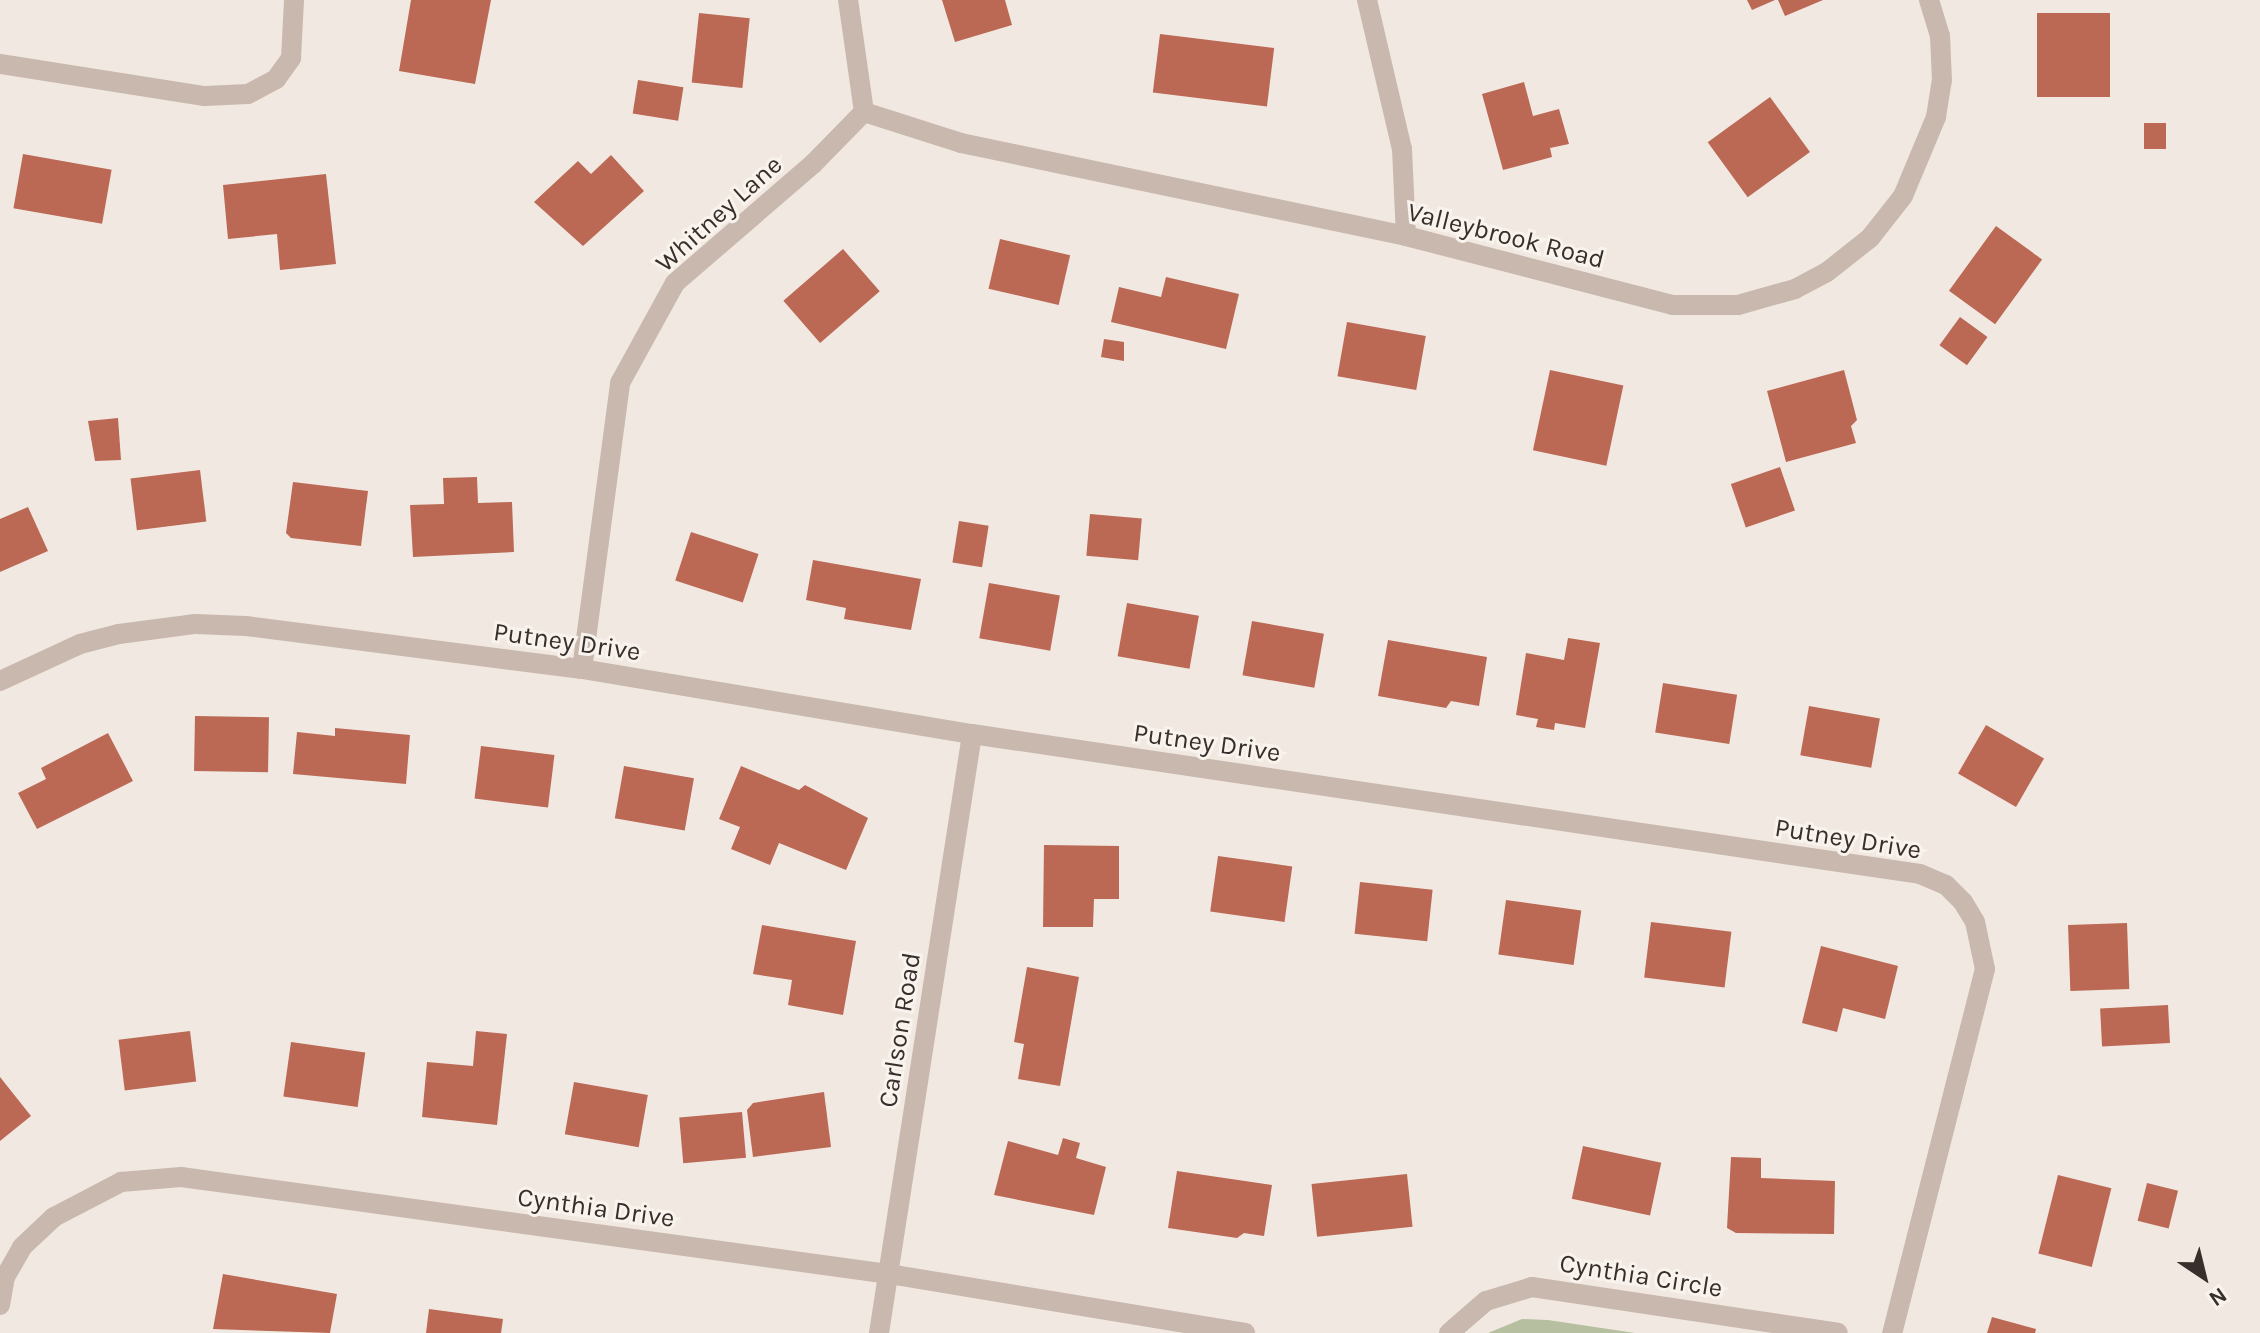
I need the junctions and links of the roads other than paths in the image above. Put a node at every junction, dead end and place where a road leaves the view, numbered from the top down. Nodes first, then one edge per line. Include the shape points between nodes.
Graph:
1 (294, 0) edge
2 (848, 0) edge
3 (1367, 0) edge
4 (1929, 0) edge
5 (0, 64) edge
6 (864, 112) junction
7 (1406, 236) junction
8 (582, 669) junction
9 (0, 681) edge
10 (972, 734) junction
11 (889, 1274) junction
12 (0, 1305) edge
13 (879, 1333) edge
14 (1245, 1333) edge
15 (1449, 1333) edge
16 (1838, 1333) edge
17 (1892, 1333) edge

1 - 5 street via 291,58 276,79 248,94 205,96
2 - 6 street
3 - 7 street via 1402,149
4 - 7 street, Valleybrook Road via 1940,36 1942,81 1924,154 1903,196 1870,238 1795,289 1738,305 1672,305
6 - 7 street, Valleybrook Road via 961,143
6 - 8 street, Whitney Lane via 813,164 675,283 620,383
8 - 9 street, Putney Drive via 195,624 80,644
8 - 10 street, Putney Drive
10 - 11 street, Carlson Road
10 - 17 street, Putney Drive via 1920,874 1946,885 1975,922 1985,969 1983,992
11 - 12 street, Cynthia Drive via 181,1177 121,1182 54,1217 22,1247 5,1277
11 - 13 street, Carlson Road
11 - 14 street, Cynthia Drive
15 - 16 street, Cynthia Circle via 1486,1301 1532,1287

